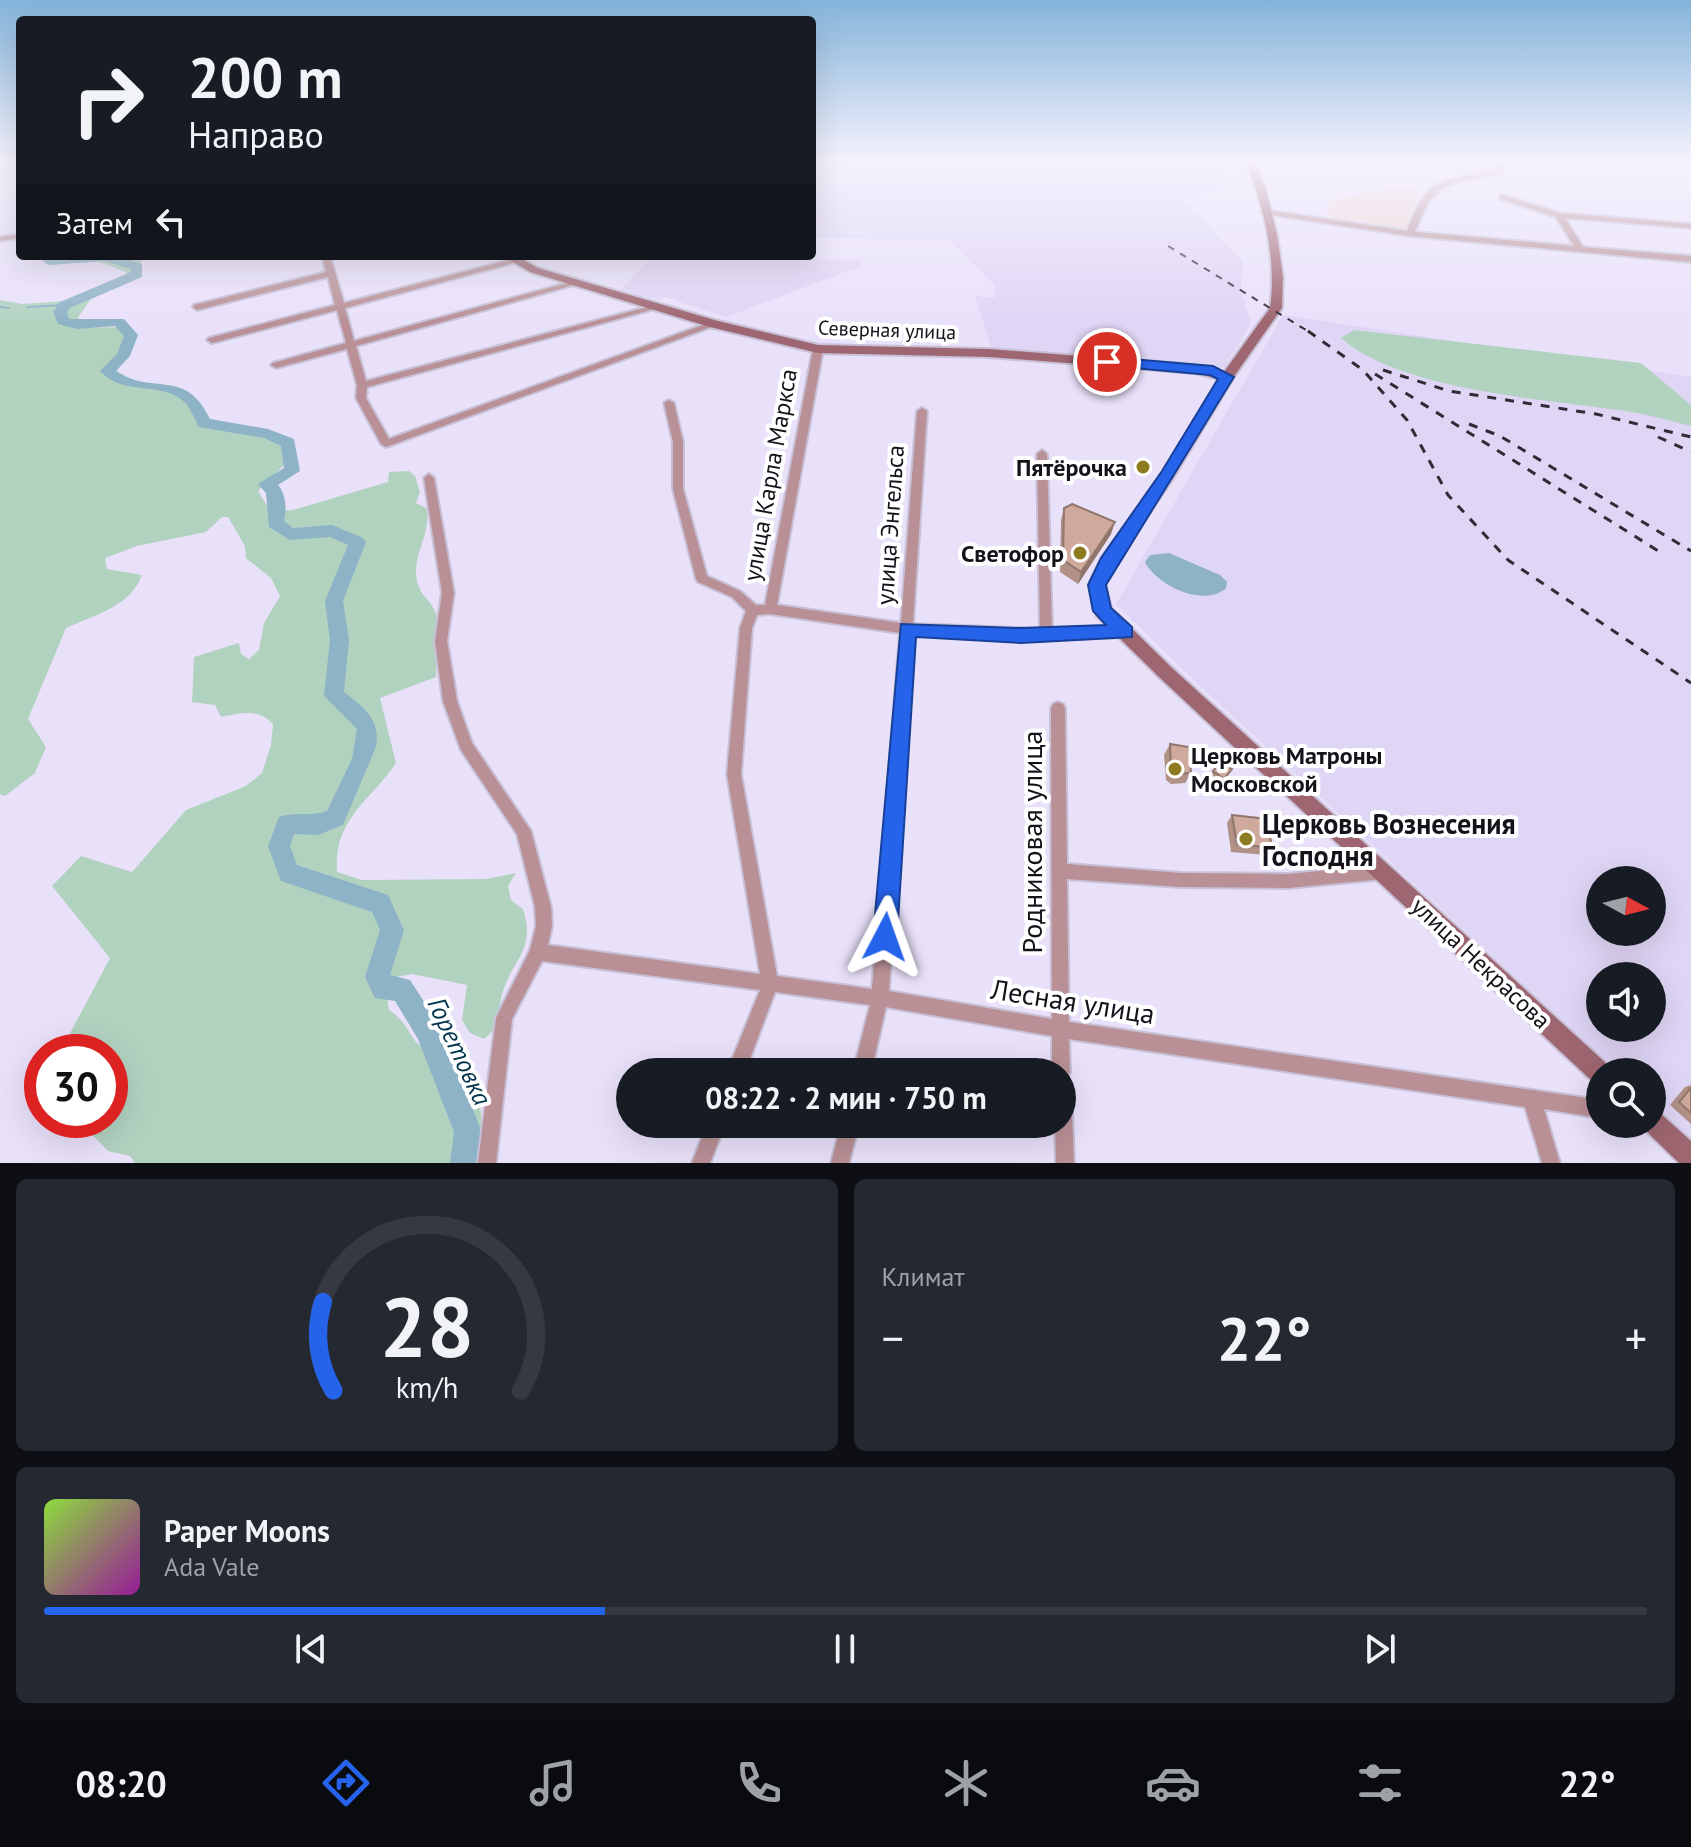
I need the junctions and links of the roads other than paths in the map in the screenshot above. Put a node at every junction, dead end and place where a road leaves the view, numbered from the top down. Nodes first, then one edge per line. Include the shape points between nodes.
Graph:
1 (1265, 214) edge
2 (1280, 214) edge
3 (1417, 214) edge
4 (1559, 215) joint
5 (1691, 226) edge
6 (1410, 234) junction
7 (1579, 247) junction
8 (1691, 259) edge
9 (327, 260) edge
10 (506, 260) edge
11 (518, 260) edge
12 (329, 274) junction
13 (577, 283) junction
14 (197, 307) dead end
15 (658, 307) junction
16 (339, 308) junction
17 (714, 324) junction
18 (212, 340) dead end
19 (352, 344) junction
20 (818, 349) junction
21 (276, 365) dead end
22 (1227, 377) junction
23 (362, 385) junction
24 (669, 403) dead end
25 (922, 411) dead end
26 (1042, 454) dead end
27 (429, 478) dead end
28 (770, 609) junction
29 (753, 610) junction
30 (907, 629) junction
31 (1125, 632) junction
32 (1046, 635) junction
33 (1058, 708) dead end
34 (1061, 871) junction
35 (1383, 872) junction
36 (538, 952) junction
37 (770, 985) junction
38 (880, 998) junction
39 (1060, 1029) junction
40 (741, 1058) edge
41 (865, 1058) edge
42 (1061, 1058) edge
43 (1586, 1060) edge
44 (1532, 1101) junction
45 (1586, 1107) edge
46 (1666, 1134) edge
47 (711, 1138) edge
48 (846, 1138) edge
49 (1064, 1138) edge
50 (1691, 1158) edge
51 (487, 1163) edge
52 (701, 1163) edge
53 (840, 1163) edge
54 (1065, 1163) edge
55 (1551, 1163) edge

1 - 22 street, улица Некрасова via 1279,297
2 - 6 street
3 - 6 street
4 - 5 street
4 - 7 street
6 - 7 street
7 - 8 street
9 - 12 street
10 - 16 street
11 - 13 street, Северная улица
12 - 14 street
12 - 16 street
13 - 15 street, Северная улица
13 - 19 street
15 - 17 street, Северная улица
15 - 23 street
16 - 18 street
16 - 19 street
17 - 20 street, Северная улица
17 - 23 street via 386,444 361,398
19 - 21 street
19 - 23 street
20 - 22 street, Северная улица via 989,353 1195,369
20 - 28 street, улица Карла Маркса
22 - 31 street, улица Некрасова via 1097,585 1103,611
24 - 29 street via 678,442 678,489 702,579 736,594
25 - 30 street, улица Энгельса
26 - 32 street
27 - 36 street via 448,593 443,673 466,746 524,831 543,907
28 - 29 street
28 - 30 street
29 - 37 street, улица Карла Маркса via 746,628 734,774
30 - 32 street
30 - 38 street, улица Энгельса
31 - 32 street
31 - 35 street, улица Некрасова
33 - 34 street, Родниковая улица
34 - 35 street via 1288,881
34 - 39 street, Родниковая улица
35 - 43 street, улица Некрасова
36 - 37 street, Лесная улица
36 - 51 street via 504,1018
37 - 38 street, Лесная улица
37 - 40 street
38 - 39 street, Лесная улица
38 - 41 street, улица Энгельса
39 - 42 street, Родниковая улица
39 - 44 street, Лесная улица
44 - 45 street, Лесная улица
44 - 55 street
46 - 50 street
47 - 52 street
48 - 53 street
49 - 54 street

